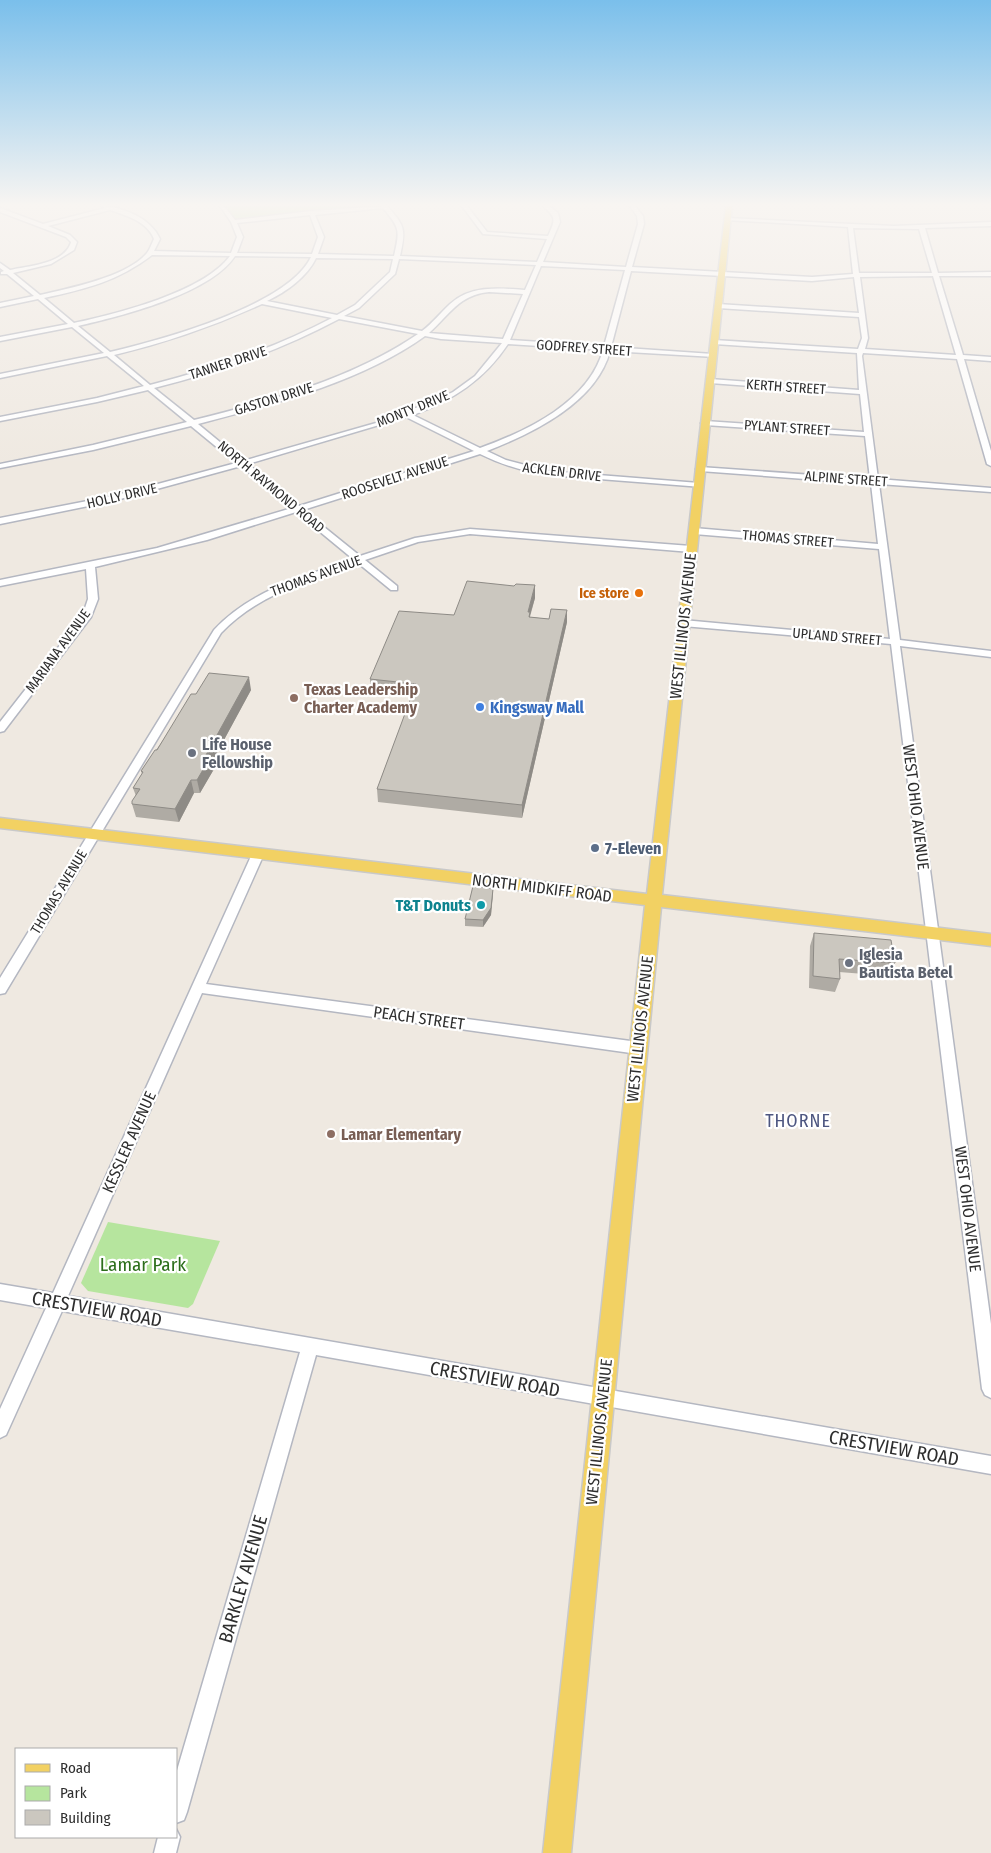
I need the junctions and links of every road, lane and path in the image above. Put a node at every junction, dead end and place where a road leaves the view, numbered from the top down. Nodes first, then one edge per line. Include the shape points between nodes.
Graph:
1 (34, 292) edge
2 (55, 292) edge
3 (180, 292) edge
4 (277, 292) edge
5 (374, 292) edge
6 (478, 292) edge
7 (528, 292) edge
8 (623, 292) edge
9 (719, 292) edge
10 (859, 292) edge
11 (940, 292) edge
12 (39, 296) junction
13 (262, 302) junction
14 (0, 304) edge
15 (718, 306) junction
16 (862, 315) junction
17 (338, 318) junction
18 (72, 324) junction
19 (423, 334) junction
20 (0, 339) edge
21 (505, 343) junction
22 (608, 349) junction
23 (713, 349) junction
24 (860, 351) junction
25 (109, 354) junction
26 (958, 357) junction
27 (991, 359) edge
28 (0, 376) edge
29 (710, 381) junction
30 (148, 386) junction
31 (863, 392) junction
32 (407, 415) junction
33 (0, 418) edge
34 (194, 422) junction
35 (705, 422) junction
36 (868, 434) junction
37 (480, 451) junction
38 (242, 464) junction
39 (991, 464) edge
40 (0, 466) edge
41 (700, 477) junction
42 (874, 482) junction
43 (991, 490) edge
44 (297, 509) junction
45 (0, 521) edge
46 (694, 531) junction
47 (883, 547) junction
48 (691, 549) junction
49 (360, 560) junction
50 (90, 566) junction
51 (0, 583) edge
52 (394, 588) dead end
53 (683, 623) junction
54 (895, 642) junction
55 (991, 654) edge
56 (0, 729) edge
57 (0, 823) edge
58 (93, 834) junction
59 (258, 854) junction
60 (654, 901) junction
61 (932, 933) junction
62 (991, 940) edge
63 (199, 988) junction
64 (0, 989) edge
65 (638, 1048) junction
66 (0, 1292) edge
67 (57, 1302) junction
68 (310, 1346) junction
69 (991, 1389) edge
70 (603, 1397) junction
71 (0, 1429) edge
72 (991, 1465) edge
73 (178, 1805) edge
74 (169, 1838) edge
75 (164, 1853) edge
76 (556, 1853) edge

1 - 12 street, NORTH RAYMOND ROAD
2 - 12 street
3 - 18 street
4 - 13 street
5 - 17 street, TANNER DRIVE
6 - 19 street, GASTON DRIVE via 460,300
7 - 21 street, MONTY DRIVE
8 - 22 street, ROOSEVELT AVENUE
9 - 15 main road, WEST ILLINOIS AVENUE
10 - 16 street, WEST OHIO AVENUE
11 - 26 street
12 - 14 street
12 - 18 street, NORTH RAYMOND ROAD
13 - 17 street, GODFREY STREET
13 - 25 street via 194,331
15 - 16 street
15 - 23 main road, WEST ILLINOIS AVENUE
16 - 24 street, WEST OHIO AVENUE via 865,338
17 - 19 street, GODFREY STREET
17 - 30 street, TANNER DRIVE via 255,356
18 - 20 street
18 - 25 street, NORTH RAYMOND ROAD
19 - 21 street, GODFREY STREET
19 - 34 street, GASTON DRIVE via 371,364 322,384
21 - 22 street, GODFREY STREET
21 - 32 street, MONTY DRIVE via 496,359 474,380
22 - 23 street, GODFREY STREET
22 - 37 street, ROOSEVELT AVENUE via 594,378 569,403 526,430
23 - 24 street, GODFREY STREET
23 - 29 main road, WEST ILLINOIS AVENUE
24 - 26 street, GODFREY STREET
24 - 31 street, WEST OHIO AVENUE
25 - 28 street
25 - 30 street, NORTH RAYMOND ROAD
26 - 27 street, GODFREY STREET
26 - 39 street
29 - 31 street, KERTH STREET
29 - 35 main road, WEST ILLINOIS AVENUE
30 - 33 street, TANNER DRIVE via 68,406
30 - 34 street, NORTH RAYMOND ROAD
31 - 36 street, WEST OHIO AVENUE
32 - 37 street, ACKLEN DRIVE
32 - 38 street, MONTY DRIVE
34 - 38 street, NORTH RAYMOND ROAD
34 - 40 street, GASTON DRIVE via 97,448
35 - 36 street, PYLANT STREET
35 - 41 main road, WEST ILLINOIS AVENUE
36 - 42 street, WEST OHIO AVENUE
37 - 41 street, ACKLEN DRIVE via 536,472
37 - 44 street, ROOSEVELT AVENUE
38 - 44 street, NORTH RAYMOND ROAD
38 - 45 street, HOLLY DRIVE via 126,496
41 - 42 street, ALPINE STREET
41 - 46 main road, WEST ILLINOIS AVENUE
42 - 43 street, ALPINE STREET
42 - 47 street, WEST OHIO AVENUE
44 - 49 street, NORTH RAYMOND ROAD
44 - 50 street, ROOSEVELT AVENUE via 189,542
46 - 47 street, THOMAS STREET
46 - 48 main road, WEST ILLINOIS AVENUE
47 - 54 street, WEST OHIO AVENUE
48 - 49 street, THOMAS AVENUE via 474,532 419,539
48 - 53 main road, WEST ILLINOIS AVENUE
49 - 52 street, NORTH RAYMOND ROAD
49 - 58 street, THOMAS AVENUE via 274,590 226,621
50 - 51 street, ROOSEVELT AVENUE
50 - 56 street, MARIANA AVENUE via 93,599 86,617
53 - 54 street, UPLAND STREET
53 - 60 main road, WEST ILLINOIS AVENUE
54 - 55 street, UPLAND STREET
54 - 61 street, WEST OHIO AVENUE
57 - 58 main road, NORTH MIDKIFF ROAD
58 - 59 main road, NORTH MIDKIFF ROAD
58 - 64 street, THOMAS AVENUE
59 - 60 main road, NORTH MIDKIFF ROAD
59 - 63 street, KESSLER AVENUE
60 - 61 main road, NORTH MIDKIFF ROAD
60 - 65 main road, WEST ILLINOIS AVENUE
61 - 62 main road, NORTH MIDKIFF ROAD
61 - 69 street, WEST OHIO AVENUE
63 - 65 street, PEACH STREET
63 - 67 street, KESSLER AVENUE
65 - 70 main road, WEST ILLINOIS AVENUE
66 - 67 street, CRESTVIEW ROAD
67 - 68 street, CRESTVIEW ROAD
67 - 71 street, KESSLER AVENUE
68 - 70 street, CRESTVIEW ROAD
68 - 73 street, BARKLEY AVENUE
70 - 72 street, CRESTVIEW ROAD
70 - 76 main road, WEST ILLINOIS AVENUE
74 - 75 street

